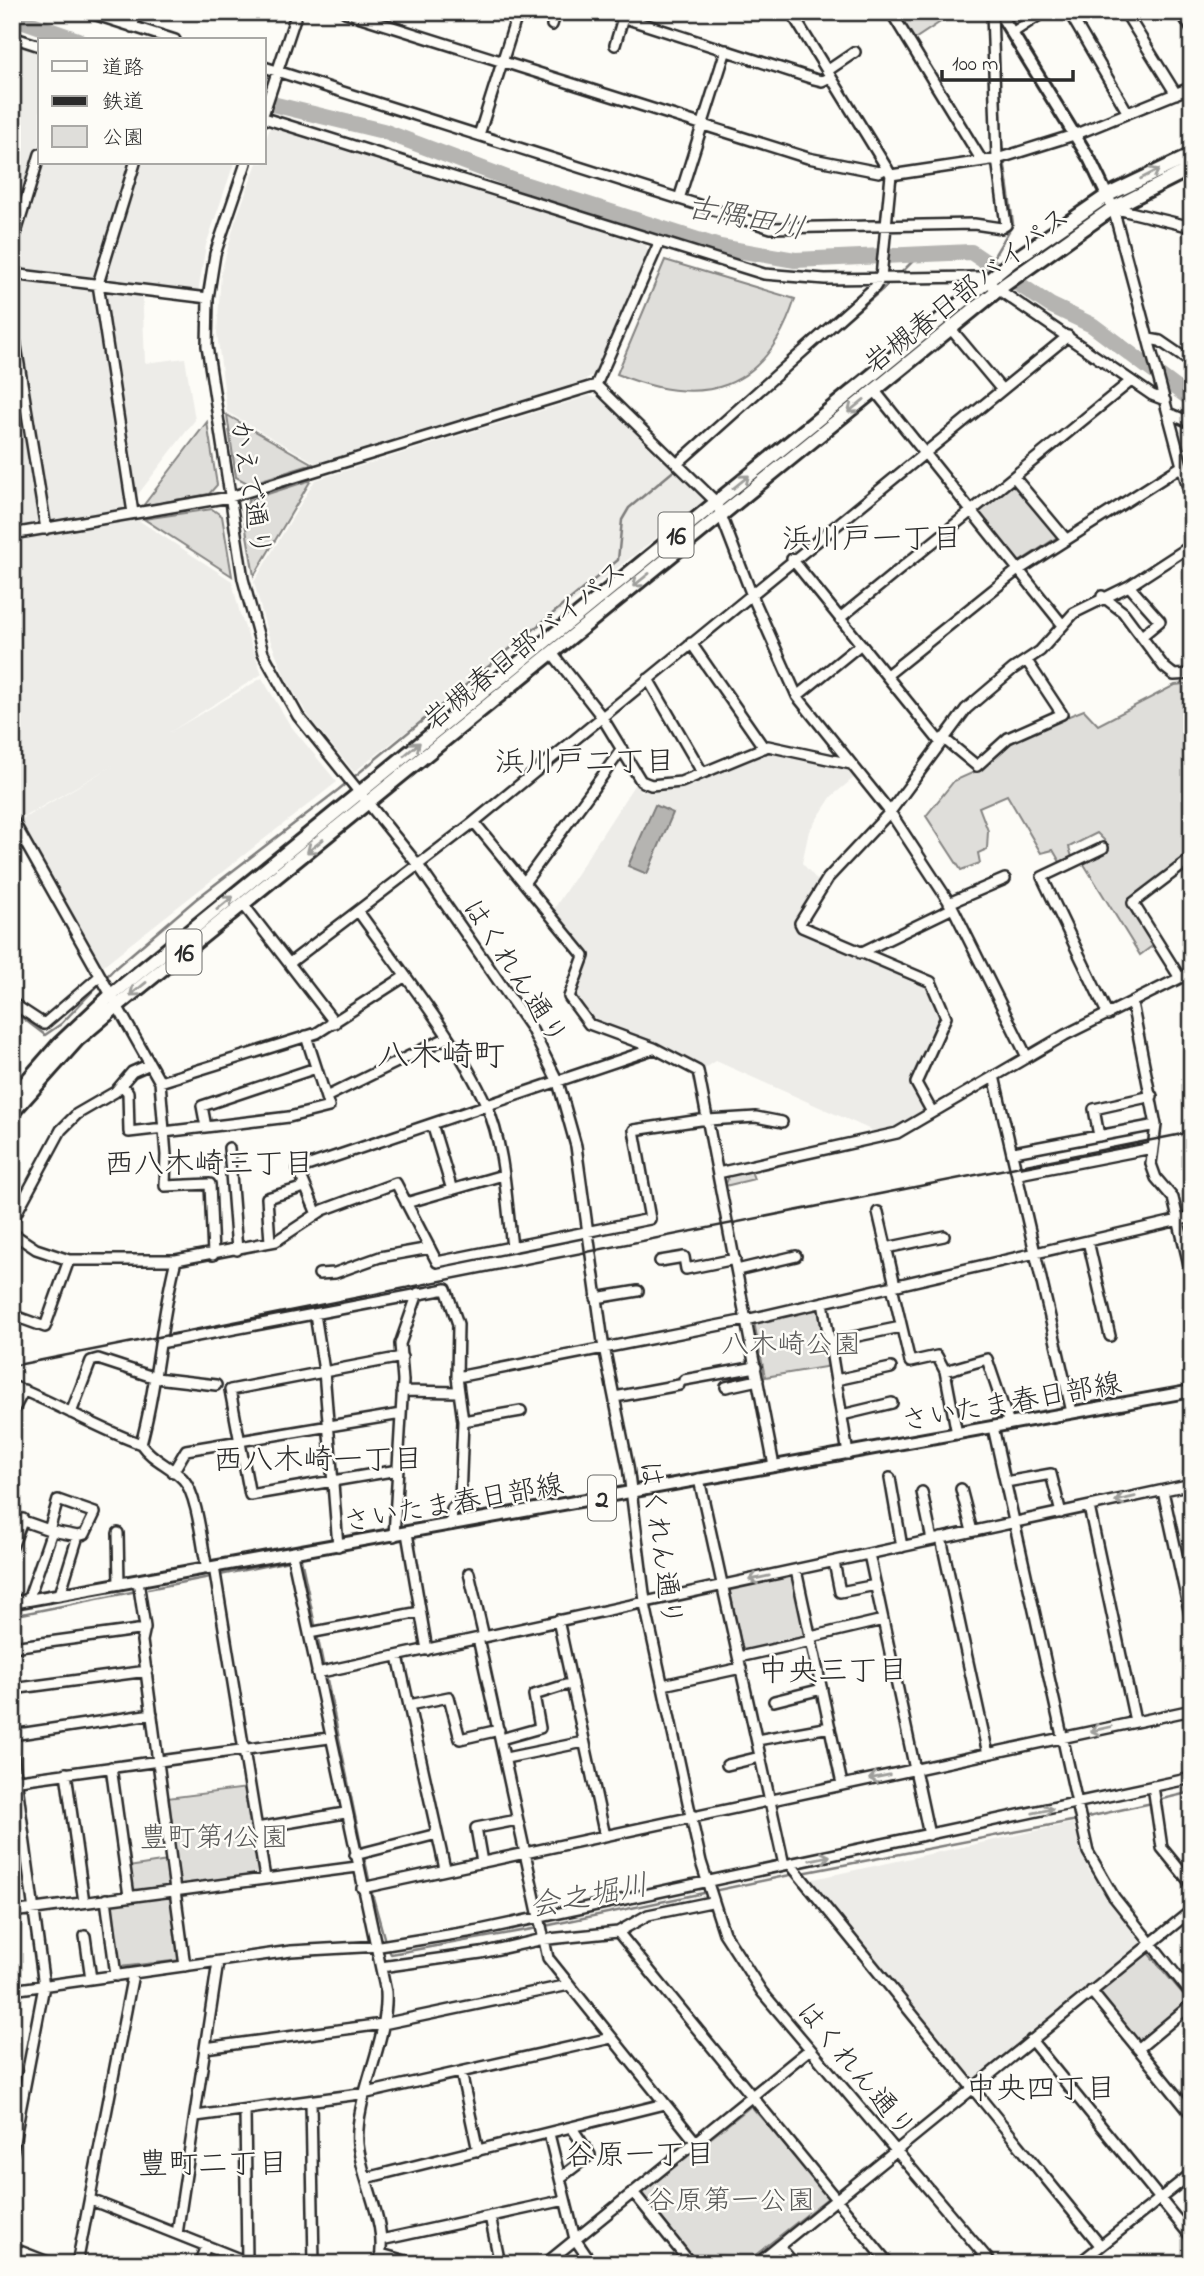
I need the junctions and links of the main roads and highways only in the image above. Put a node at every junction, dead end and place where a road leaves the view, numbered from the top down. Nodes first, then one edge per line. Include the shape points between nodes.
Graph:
1 (999, 12) edge
2 (1192, 155) edge
3 (1192, 168) edge
4 (1111, 201) junction
5 (719, 507) junction
6 (364, 798) junction
7 (113, 1002) junction
8 (12, 1098) edge
9 (12, 1113) edge
10 (1192, 1391) edge
11 (12, 1603) edge

1 - 4 main road
4 -> 2 highway, 岩槻春日部バイパス / 16
3 - 4 highway, 岩槻春日部バイパス / 16
4 -> 5 highway, 岩槻春日部バイパス / 16 via 875,391
5 -> 4 highway, 岩槻春日部バイパス / 16 via 1022,253
6 -> 5 highway, 岩槻春日部バイパス / 16
5 -> 6 highway, 岩槻春日部バイパス / 16 via 552,653
7 -> 6 highway, 岩槻春日部バイパス / 16
6 -> 7 highway, 岩槻春日部バイパス / 16 via 243,904
7 - 8 highway, 岩槻春日部バイパス / 16 via 60,1043
7 - 9 highway, 岩槻春日部バイパス / 16
10 - 11 main road, さいたま春日部線 / 2 via 394,1535 213,1573

